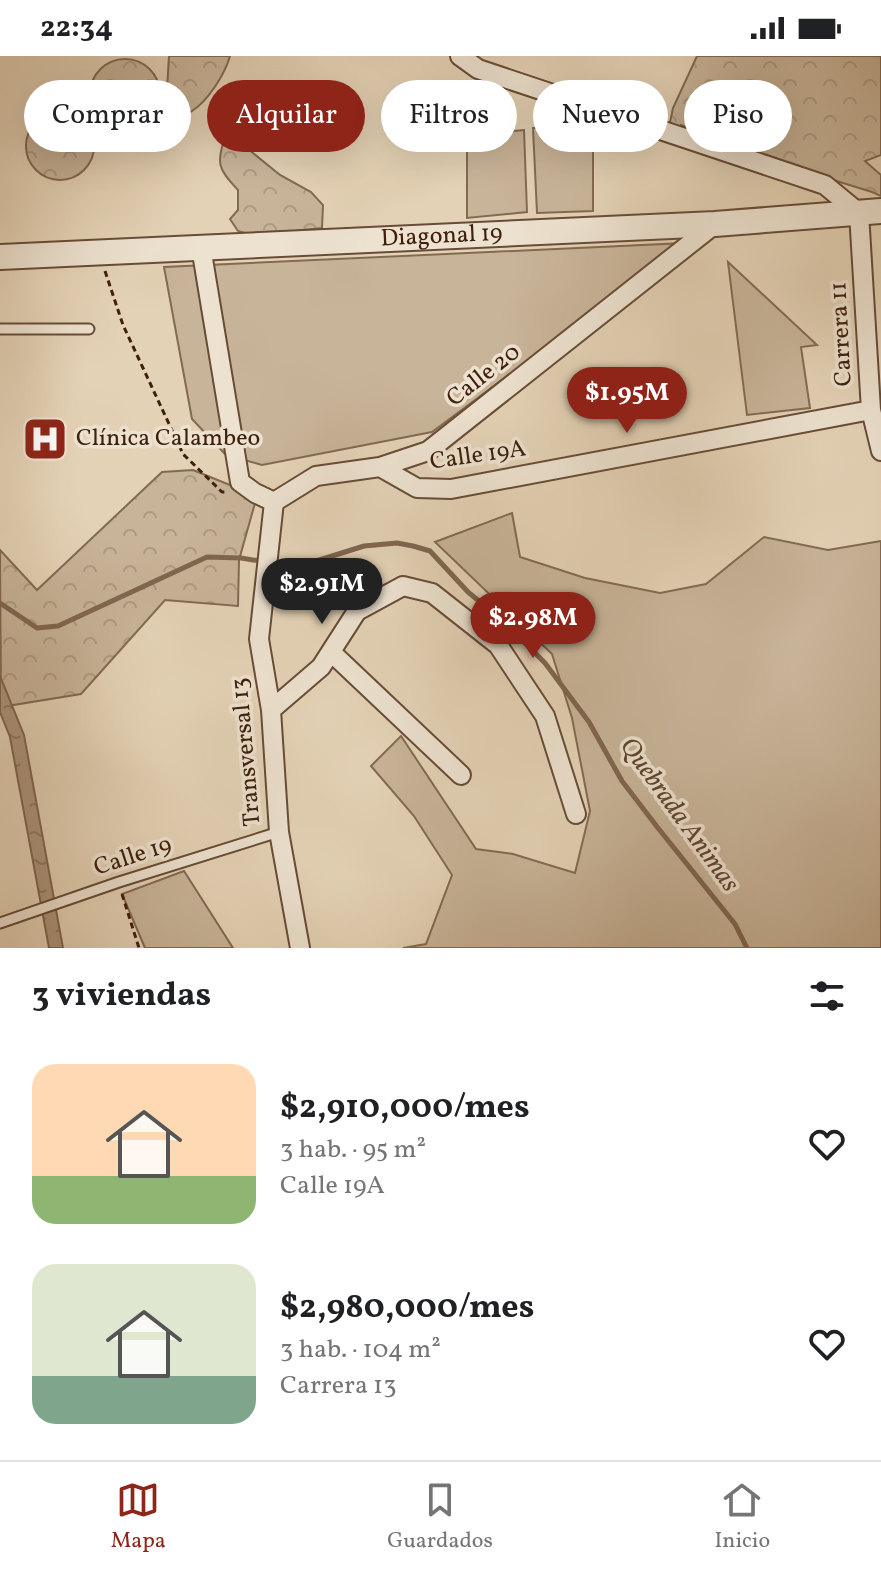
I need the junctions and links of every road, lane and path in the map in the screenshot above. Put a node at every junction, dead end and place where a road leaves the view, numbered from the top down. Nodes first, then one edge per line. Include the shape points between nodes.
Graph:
1 (460, 56) edge
2 (870, 212) edge
3 (715, 224) junction
4 (201, 247) junction
5 (99, 252) junction
6 (0, 257) edge
7 (0, 329) edge
8 (89, 329) dead end
9 (871, 410) junction
10 (881, 451) edge
11 (380, 467) junction
12 (255, 493) junction
13 (274, 502) junction
14 (331, 652) junction
15 (271, 710) junction
16 (461, 775) dead end
17 (576, 814) dead end
18 (279, 832) junction
19 (119, 882) junction
20 (0, 923) edge
21 (139, 948) edge
22 (300, 948) edge

1 - 2 street via 478,69 825,185
2 - 3 street, Diagonal 19
2 - 9 street, Carrera 11
3 - 4 street, Diagonal 19
3 - 11 street, Calle 20 via 428,451
4 - 5 street, Diagonal 19
4 - 12 street via 240,482
5 - 6 street, Diagonal 19
5 - 12 path via 123,325 183,454 222,492
7 - 8 lane
9 - 10 street, Carrera 11
9 - 11 street, Calle 19A via 451,489 417,488
11 - 13 street, Calle 20 via 316,476
12 - 13 street
13 - 15 street, Transversal 13 via 259,639
14 - 15 street
14 - 16 street
14 - 17 street via 357,611 403,586 432,593 498,645 545,716
15 - 18 street, Transversal 13
18 - 19 lane, Calle 19
18 - 22 street, Transversal 13
19 - 20 lane, Calle 19
19 - 21 path

